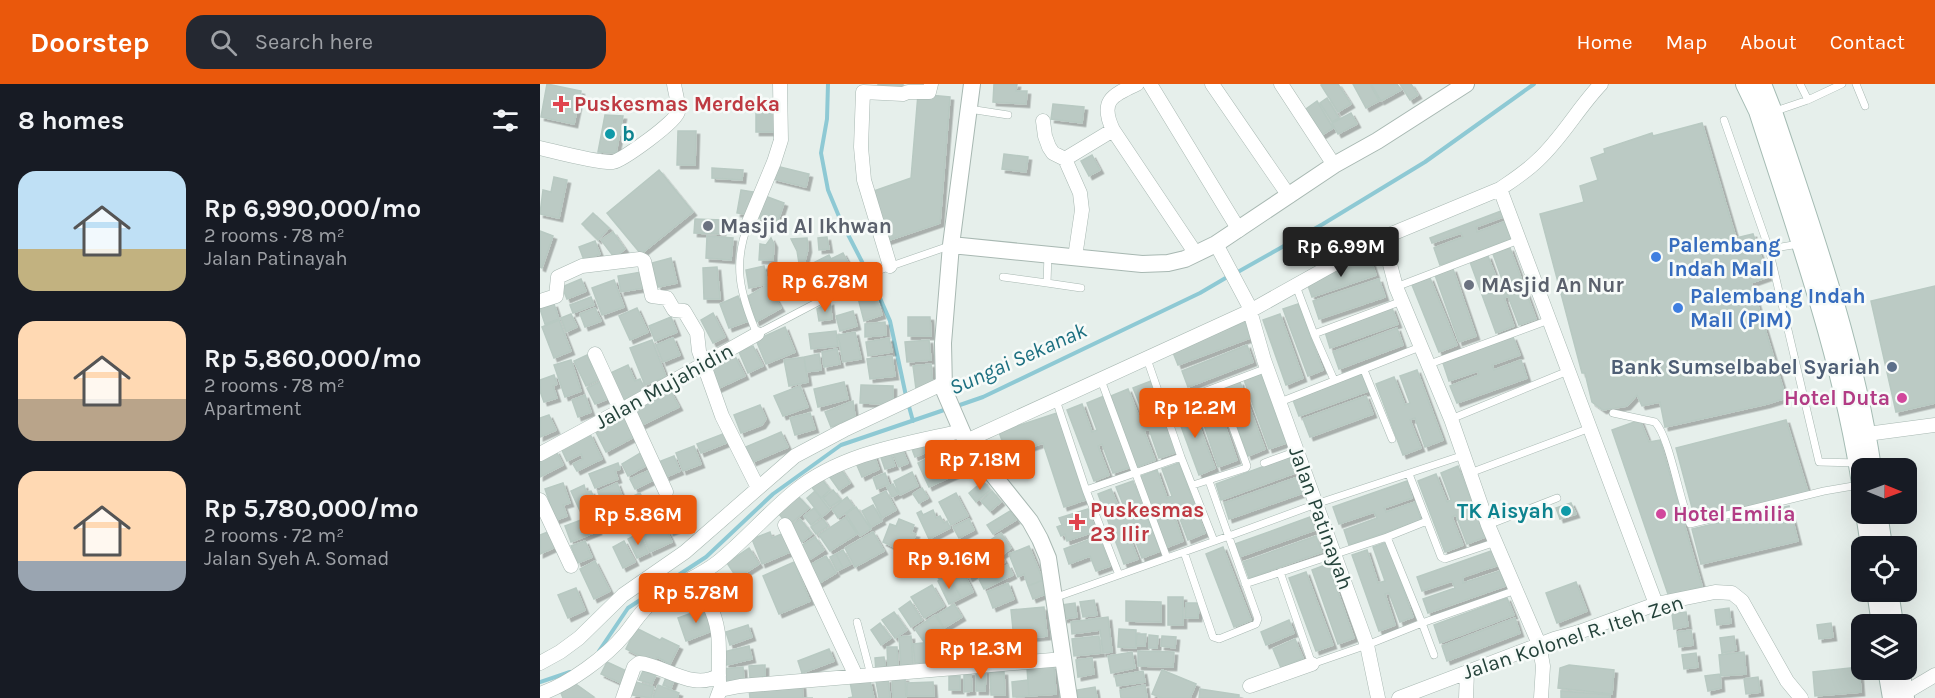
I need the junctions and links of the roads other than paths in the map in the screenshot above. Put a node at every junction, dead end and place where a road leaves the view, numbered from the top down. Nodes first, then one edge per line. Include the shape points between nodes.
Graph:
1 (674, 84) edge
2 (780, 84) edge
3 (931, 84) edge
4 (968, 84) edge
5 (972, 84) edge
6 (1137, 84) edge
7 (1150, 84) edge
8 (1212, 84) edge
9 (1281, 84) edge
10 (1600, 84) edge
11 (1745, 84) edge
12 (1762, 84) edge
13 (1800, 84) edge
14 (1842, 84) edge
15 (1856, 84) edge
16 (1460, 85) edge
17 (1808, 100) junction
18 (1865, 106) dead end
19 (969, 109) junction
20 (1773, 112) junction
21 (1008, 115) dead end
22 (1724, 120) dead end
23 (1043, 121) dead end
24 (1113, 130) junction
25 (540, 148) edge
26 (1065, 159) junction
27 (1334, 165) junction
28 (1500, 189) junction
29 (1289, 196) junction
30 (749, 222) joint
31 (1239, 230) junction
32 (1383, 238) junction
33 (1519, 240) junction
34 (1801, 244) junction
35 (951, 245) junction
36 (1769, 249) junction
37 (1219, 250) junction
38 (1048, 254) junction
39 (1196, 254) junction
40 (1075, 257) junction
41 (884, 268) junction
42 (1003, 277) dead end
43 (1047, 283) junction
44 (1296, 286) junction
45 (1396, 286) junction
46 (1081, 288) dead end
47 (540, 301) edge
48 (1402, 301) junction
49 (1249, 308) junction
50 (1549, 320) junction
51 (757, 334) junction
52 (1314, 334) junction
53 (1420, 347) junction
54 (595, 354) dead end
55 (1148, 359) junction
56 (703, 365) junction
57 (1428, 365) junction
58 (1267, 368) junction
59 (1364, 370) junction
60 (1568, 371) junction
61 (1101, 380) junction
62 (1334, 380) junction
63 (944, 387) junction
64 (1218, 387) junction
65 (1056, 400) junction
66 (1177, 402) dead end
67 (1280, 402) junction
68 (624, 409) junction
69 (1613, 413) dead end
70 (1451, 419) junction
71 (1935, 425) edge
72 (1590, 428) junction
73 (963, 433) junction
74 (1867, 434) junction
75 (1392, 439) dead end
76 (1297, 451) junction
77 (540, 454) edge
78 (1464, 455) junction
79 (1181, 457) junction
80 (1865, 458) edge
81 (1867, 458) edge
82 (1851, 463) edge
83 (1264, 464) dead end
84 (1135, 473) junction
85 (1470, 473) junction
86 (1409, 474) junction
87 (1209, 481) junction
88 (1193, 485) junction
89 (1851, 487) edge
90 (758, 488) junction
91 (1086, 490) junction
92 (666, 492) dead end
93 (1557, 498) dead end
94 (540, 500) edge
95 (1316, 504) junction
96 (1427, 520) junction
97 (785, 525) dead end
98 (1488, 525) junction
99 (1229, 536) junction
100 (1387, 537) junction
101 (1214, 541) junction
102 (1496, 542) junction
103 (1184, 552) junction
104 (1334, 554) junction
105 (1167, 558) junction
106 (571, 566) dead end
107 (1280, 572) junction
108 (1119, 575) junction
109 (1245, 584) junction
110 (1516, 590) junction
111 (1054, 598) junction
112 (708, 602) dead end
113 (1656, 604) junction
114 (857, 622) dead end
115 (1422, 623) junction
116 (1367, 645) junction
117 (1539, 645) junction
118 (1434, 655) dead end
119 (1064, 659) junction
120 (540, 663) edge
121 (1312, 664) junction
122 (1467, 672) junction
123 (719, 675) junction
124 (872, 675) junction
125 (1935, 675) edge
126 (856, 676) junction
127 (1892, 680) edge
128 (1900, 680) edge
129 (1250, 686) dead end
130 (540, 694) edge
131 (718, 694) edge
132 (1796, 697) edge
133 (1899, 697) edge
134 (623, 698) edge
135 (1069, 698) edge
136 (1378, 698) edge
137 (1399, 698) edge
138 (1466, 698) edge
139 (1541, 698) edge

1 - 25 street via 677,116 618,160
2 - 30 street via 781,140
3 - 41 street via 929,92 863,92 864,180
4 - 5 street
5 - 19 street
6 - 24 street via 1112,95 1108,111
7 - 31 street
8 - 29 street
9 - 27 street
10 - 28 street via 1537,162
11 - 34 main road via 1758,111
12 - 20 main road
13 - 17 lane
14 - 17 lane
15 - 18 lane
16 - 27 street
17 - 20 lane
19 - 21 lane
19 - 35 street
20 - 74 main road via 1837,307
22 - 36 lane
23 - 26 street via 1049,147
24 - 26 street
24 - 39 street
26 - 40 street via 1080,193 1082,210
27 - 29 street
28 - 32 street
28 - 33 street
29 - 31 street
30 - 51 lane via 739,267 749,316
31 - 37 street
32 - 44 street
32 - 45 street
33 - 45 lane
33 - 50 street
34 - 36 lane
34 - 80 main road via 1850,423
35 - 38 street
35 - 41 lane, Jalan Mujahidin
35 - 63 street via 943,343
36 - 82 lane via 1820,462
37 - 39 street
37 - 49 street, Jalan Patinayah
38 - 40 street
38 - 43 lane
39 - 40 street via 1168,263 1142,264
41 - 51 lane, Jalan Mujahidin
42 - 43 lane
43 - 46 lane
44 - 49 street
44 - 52 lane
45 - 48 street
47 - 56 street via 556,296 558,277 578,267 644,260 652,296 667,298 673,309 684,310 697,333
48 - 52 lane
48 - 53 street
49 - 55 street
49 - 58 street, Jalan Patinayah
50 - 57 lane
50 - 60 street
51 - 56 street, Jalan Mujahidin
52 - 62 lane
53 - 57 street
53 - 59 lane
54 - 68 street
55 - 61 street
55 - 79 lane
56 - 68 street, Jalan Mujahidin
56 - 90 street via 722,416
57 - 70 street
58 - 64 lane
58 - 67 street, Jalan Patinayah
59 - 62 lane
59 - 75 lane
60 - 70 lane
60 - 72 street
61 - 65 street
61 - 84 lane
62 - 67 lane
63 - 73 street
63 - 90 street via 844,430 795,456
64 - 66 lane
64 - 87 lane via 1247,466
65 - 73 street
65 - 91 lane
67 - 76 street, Jalan Patinayah
68 - 77 street, Jalan Mujahidin
68 - 92 street
69 - 89 lane via 1655,422 1665,441 1690,524
70 - 78 street
71 - 74 street
72 - 85 lane
72 - 113 street
73 - 111 street via 1041,539
73 - 130 street via 845,461 797,489 718,562 653,601 596,662
74 - 81 main road
76 - 83 lane
76 - 95 street, Jalan Patinayah
78 - 85 street
78 - 86 lane
79 - 84 lane
79 - 88 lane
84 - 91 lane
84 - 105 lane
85 - 98 street
86 - 95 lane
86 - 96 lane
87 - 88 lane
87 - 99 lane
88 - 101 lane
90 - 120 street via 685,552 623,595 579,638
91 - 108 lane
93 - 98 lane
94 - 106 street
95 - 99 lane
95 - 104 street, Jalan Patinayah
96 - 100 lane
96 - 102 lane via 1443,558
97 - 126 street
98 - 102 street
99 - 101 lane
99 - 109 lane
100 - 104 lane
100 - 115 lane
101 - 103 lane
102 - 110 street
103 - 105 lane
103 - 109 lane via 1215,639 1257,623
104 - 107 lane
104 - 116 street, Jalan Patinayah
105 - 108 lane
107 - 109 lane
107 - 121 lane
108 - 111 lane
110 - 115 lane
110 - 117 street
111 - 119 street
112 - 123 street via 718,626
113 - 117 street, Jalan Kolonel R. Iteh Zen
113 - 132 street, Jalan Kolonel R. Iteh Zen via 1715,592 1735,594
114 - 124 lane
115 - 116 lane
115 - 118 lane
116 - 121 lane
116 - 136 street, Jalan Patinayah
117 - 122 street, Jalan Kolonel R. Iteh Zen
117 - 139 street via 1543,666
119 - 124 street
119 - 135 street
121 - 129 street
122 - 137 street, Jalan Kolonel R. Iteh Zen
122 - 138 street
123 - 131 street
123 - 134 street via 706,681 694,680 639,663
124 - 126 street
125 - 133 street
126 - 131 street via 740,686
127 - 133 main road
128 - 133 main road

